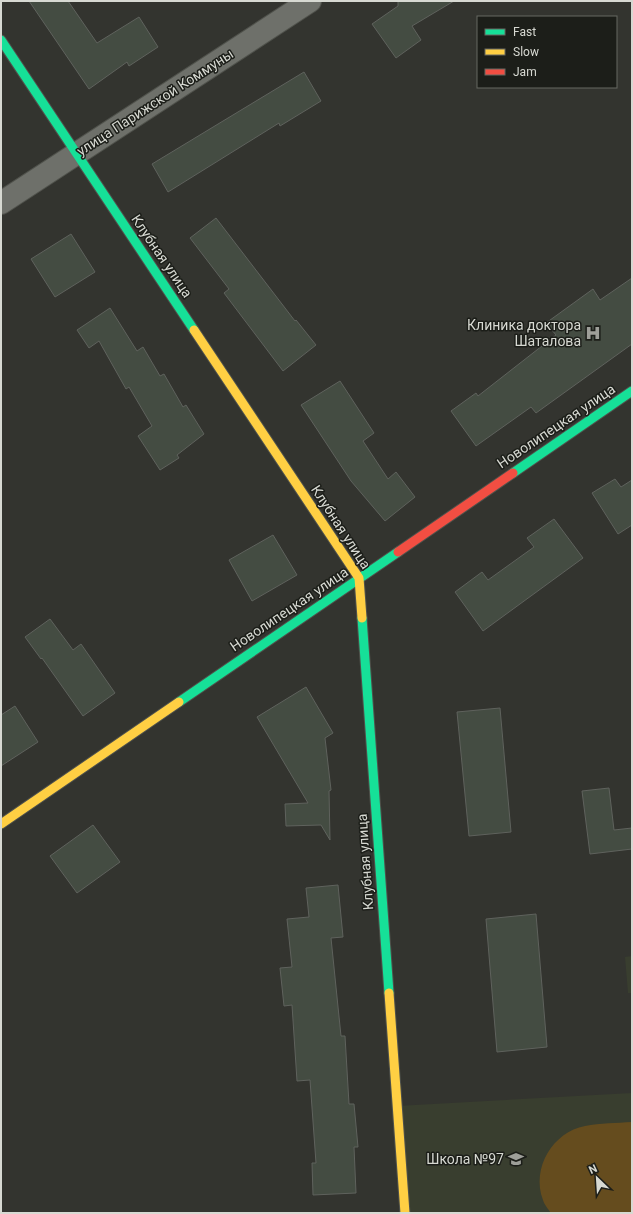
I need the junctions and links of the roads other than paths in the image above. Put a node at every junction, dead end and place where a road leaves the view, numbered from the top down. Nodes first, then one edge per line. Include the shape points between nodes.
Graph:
1 (310, 1) edge
2 (1, 40) edge
3 (77, 153) junction
4 (1, 203) edge
5 (632, 391) edge
6 (359, 578) junction
7 (1, 824) edge
8 (404, 1213) edge

1 - 3 street, улица Парижской Коммуны
2 - 3 street, Клубная улица
3 - 4 street, улица Парижской Коммуны
3 - 6 street, Клубная улица
5 - 6 street, Новолипецкая улица
6 - 7 street, Новолипецкая улица
6 - 8 street, Клубная улица

